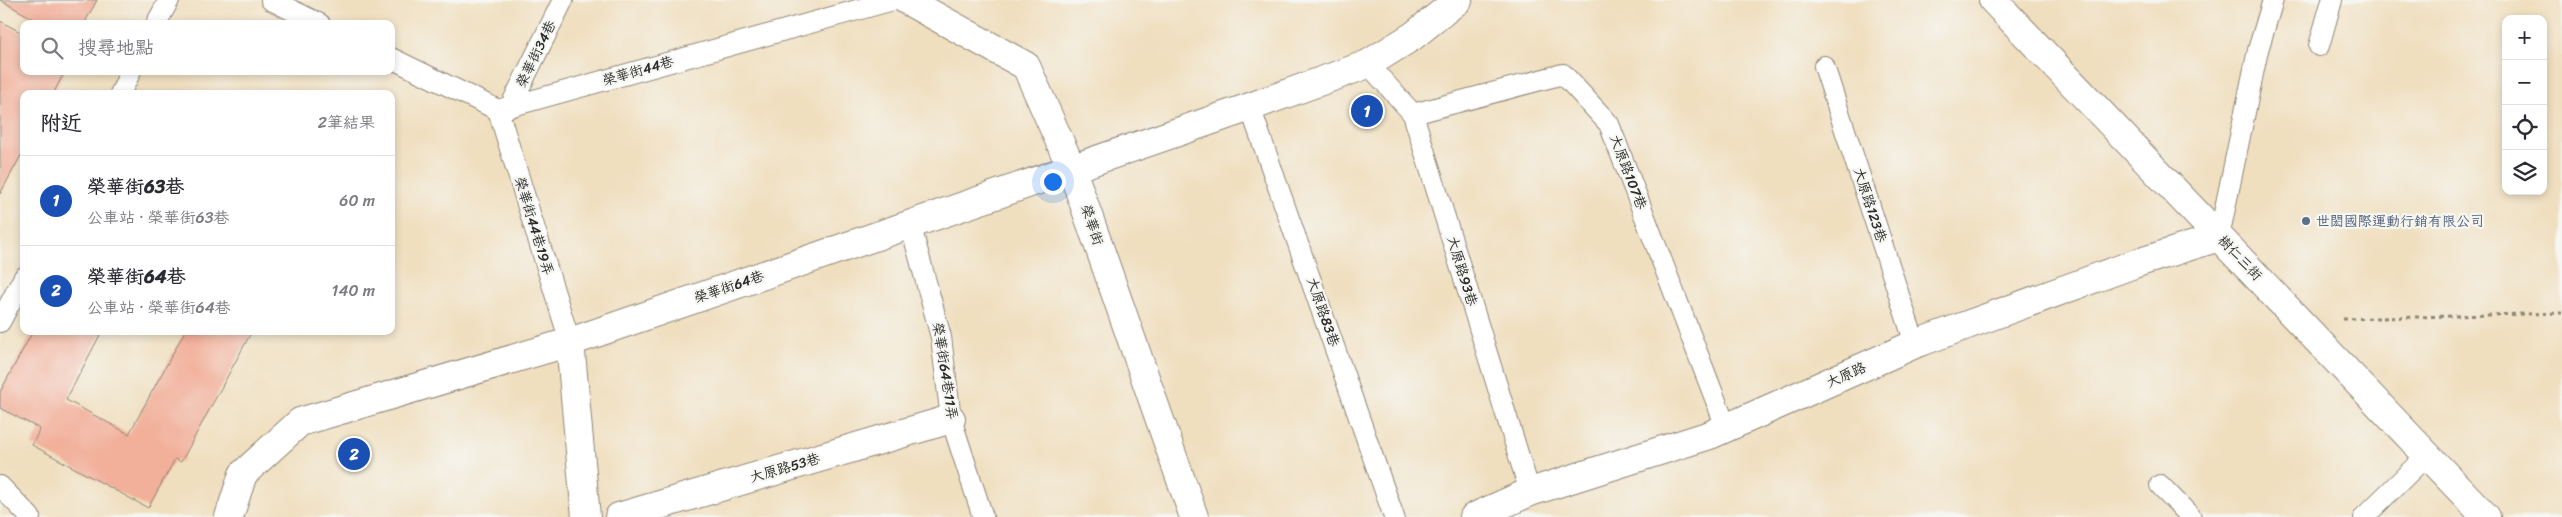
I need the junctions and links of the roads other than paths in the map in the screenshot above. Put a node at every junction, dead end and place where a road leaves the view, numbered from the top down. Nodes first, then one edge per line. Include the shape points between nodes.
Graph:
1 (169, 0) edge
2 (271, 0) edge
3 (563, 0) edge
4 (893, 0) edge
5 (906, 0) edge
6 (1458, 0) edge
7 (1993, 0) edge
8 (2273, 0) edge
9 (2332, 0) edge
10 (158, 20) edge
11 (312, 20) edge
12 (2319, 46) dead end
13 (395, 60) edge
14 (1368, 64) junction
15 (1824, 66) dead end
16 (130, 75) edge
17 (122, 90) edge
18 (1250, 107) junction
19 (504, 109) junction
20 (1413, 114) junction
21 (1071, 167) junction
22 (910, 223) junction
23 (2219, 237) junction
24 (20, 284) edge
25 (0, 322) edge
26 (570, 342) junction
27 (1915, 344) junction
28 (951, 419) junction
29 (1726, 427) junction
30 (2427, 455) junction
31 (2160, 485) dead end
32 (0, 486) edge
33 (1530, 492) junction
34 (30, 517) edge
35 (229, 517) edge
36 (586, 517) edge
37 (618, 517) edge
38 (982, 517) edge
39 (1194, 517) edge
40 (1394, 517) edge
41 (1474, 517) edge
42 (2191, 517) edge
43 (2364, 517) edge
44 (2486, 517) edge

1 - 10 lane
2 - 11 lane
3 - 19 lane, 榮華街34巷
4 - 19 lane, 榮華街44巷
5 - 21 street, 榮華街 via 1026,66
6 - 14 street, 榮華街64巷 via 1413,36
7 - 23 street, 樹仁三街
8 - 23 lane via 2258,50
9 - 12 lane
13 - 19 lane
14 - 18 street, 榮華街64巷
14 - 20 lane, 大原路93巷
15 - 27 lane, 大原路123巷
16 - 17 lane
18 - 21 street, 榮華街64巷
18 - 40 lane, 大原路83巷
19 - 26 lane, 榮華街44巷19弄
20 - 29 lane, 大原路107巷 via 1563,74 1610,124
20 - 33 lane, 大原路93巷
21 - 22 street, 榮華街64巷
21 - 39 street, 榮華街
22 - 26 street, 榮華街64巷
22 - 28 lane, 榮華街64巷11弄 via 941,337
23 - 27 street, 大原路 via 2134,264
23 - 30 street, 樹仁三街
24 - 25 lane
26 - 35 street, 榮華街64巷 via 300,422 243,474
26 - 36 street
27 - 29 street, 大原路
28 - 37 street, 大原路53巷
28 - 38 lane, 榮華街64巷11弄
29 - 33 street, 大原路 via 1710,435
30 - 43 lane
30 - 44 street, 樹仁三街
31 - 42 lane
32 - 34 lane
33 - 41 street, 大原路

